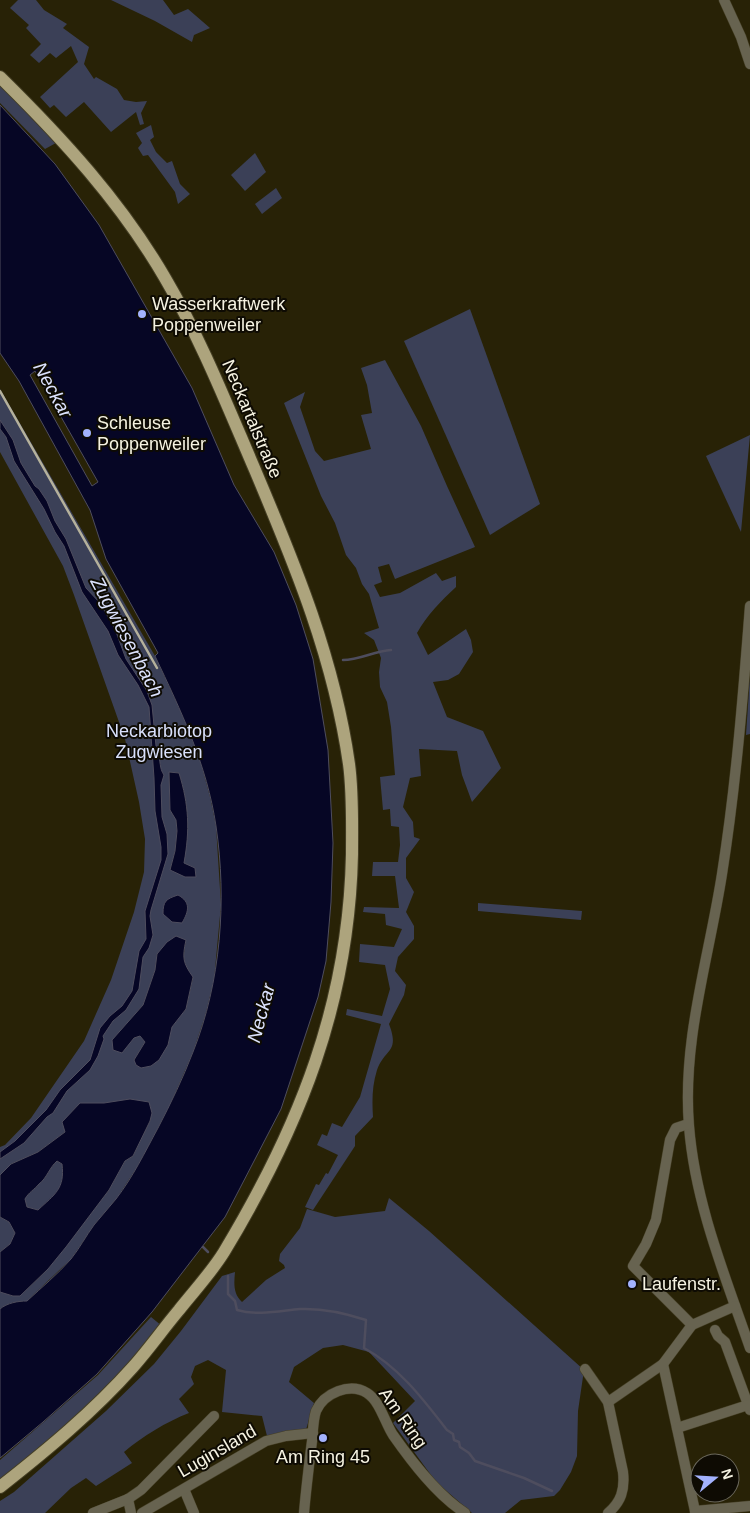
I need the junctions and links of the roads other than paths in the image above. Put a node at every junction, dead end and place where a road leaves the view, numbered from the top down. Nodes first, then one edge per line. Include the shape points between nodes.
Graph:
1 (724, 0) edge
2 (750, 64) edge
3 (0, 77) edge
4 (750, 606) edge
5 (688, 1124) junction
6 (735, 1306) junction
7 (692, 1325) junction
8 (715, 1330) dead end
9 (750, 1348) edge
10 (663, 1364) junction
11 (585, 1369) dead end
12 (608, 1402) junction
13 (749, 1408) edge
14 (214, 1416) dead end
15 (677, 1428) junction
16 (313, 1433) junction
17 (0, 1488) edge
18 (184, 1489) junction
19 (128, 1499) junction
20 (750, 1506) edge
21 (461, 1512) edge
22 (694, 1512) edge
23 (93, 1513) edge
24 (131, 1513) edge
25 (142, 1513) edge
26 (194, 1513) edge
27 (304, 1513) edge
28 (608, 1513) edge

1 - 2 street
3 - 17 main road, Neckartalstraße via 46,122 107,193 139,237 183,310 216,378 313,614 340,712 352,799 348,924 331,1013 290,1127 255,1198 222,1254 133,1367 80,1421
4 - 5 street via 737,767 722,876 692,1034 687,1082
5 - 6 street via 704,1212
5 - 7 street via 676,1128 670,1140 656,1220 634,1266
6 - 7 street
6 - 9 street
7 - 10 street
8 - 13 street via 725,1342
10 - 12 street
10 - 15 street
11 - 12 street
12 - 28 street via 624,1482 619,1502
13 - 15 street
14 - 19 street via 141,1490
15 - 22 street
16 - 18 street, Luginsland via 266,1441
16 - 21 street, Am Ring via 316,1412 327,1397 347,1389 368,1393 409,1456
16 - 27 street, Am Ring
18 - 25 street, Luginsland
18 - 26 street
19 - 23 street
19 - 24 street
20 - 22 street

